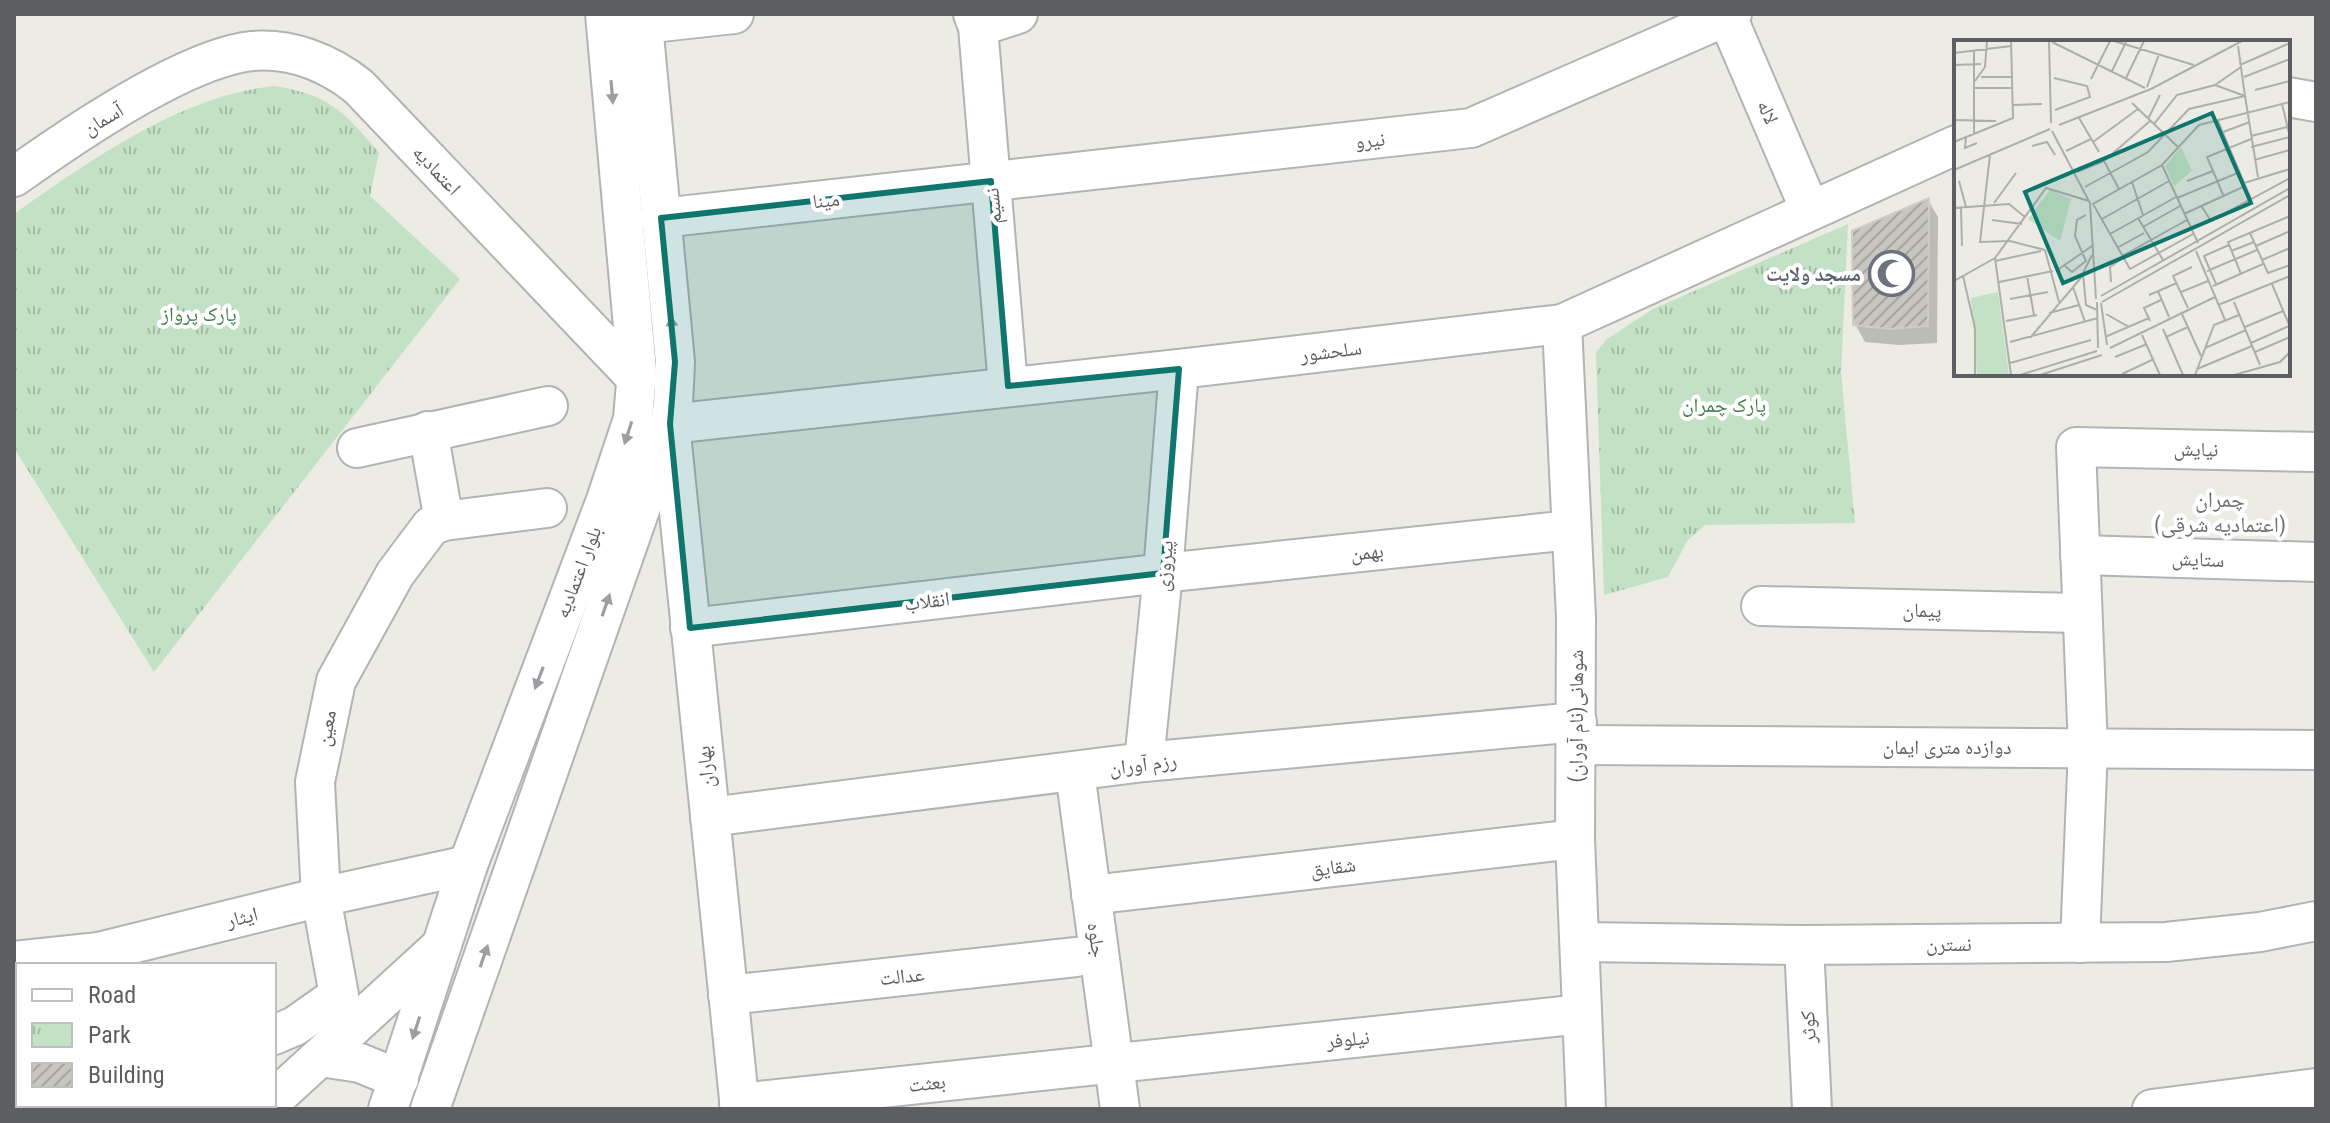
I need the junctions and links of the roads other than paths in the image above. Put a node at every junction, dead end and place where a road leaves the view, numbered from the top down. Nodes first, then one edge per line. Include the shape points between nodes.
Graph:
1 (605, 14) edge
2 (734, 14) edge
3 (1018, 14) edge
4 (1729, 15) edge
5 (642, 19) edge
6 (976, 20) edge
7 (195, 68) joint
8 (2290, 97) edge
9 (2316, 102) edge
10 (1954, 146) edge
11 (14, 177) edge
12 (991, 181) junction
13 (1810, 210) junction
14 (661, 218) junction
15 (1562, 324) junction
16 (1179, 369) junction
17 (637, 379) junction
18 (1008, 386) junction
19 (548, 406) dead end
20 (670, 424) junction
21 (428, 431) junction
22 (357, 448) dead end
23 (2316, 452) edge
24 (547, 508) dead end
25 (444, 521) junction
26 (1571, 530) junction
27 (2080, 555) junction
28 (2316, 562) edge
29 (1163, 573) junction
30 (1761, 606) dead end
31 (2082, 613) junction
32 (690, 628) junction
33 (1577, 734) junction
34 (2088, 748) junction
35 (2316, 750) edge
36 (1144, 762) junction
37 (1075, 772) junction
38 (710, 817) junction
39 (1575, 839) junction
40 (468, 865) junction
41 (1091, 895) junction
42 (321, 897) junction
43 (2316, 921) edge
44 (1580, 942) junction
45 (2080, 943) junction
46 (443, 944) junction
47 (1804, 945) junction
48 (1076, 957) dead end
49 (100, 959) edge
50 (14, 961) edge
51 (339, 995) junction
52 (728, 995) junction
53 (1582, 1014) junction
54 (276, 1034) edge
55 (334, 1045) junction
56 (1114, 1063) junction
57 (2316, 1088) edge
58 (394, 1094) edge
59 (276, 1097) edge
60 (740, 1106) edge
61 (430, 1109) edge
62 (1120, 1109) edge
63 (1586, 1109) edge
64 (1812, 1109) edge
65 (2152, 1109) edge

1 -> 17 street, بلوار اعتمادیه
2 - 5 street
3 - 6 street
4 - 12 street, نیرو via 1471,128
4 - 13 street, لاله
5 - 14 street, بلوار اعتمادیه
6 - 12 street, نسیم
7 - 11 street, آسمان via 101,119
7 - 17 street, اعتمادیه via 235,54 277,52 315,60 349,79
8 - 9 street
10 - 13 street, سلحشور
12 - 14 street, مینا
12 - 18 street, نسیم
13 - 15 street, سلحشور
20 -> 14 street, بلوار اعتمادیه via 675,362
15 - 16 street, سلحشور
15 - 26 street, شوهانی(نام آوران)
16 - 18 street, سلحشور
16 - 29 street, پیروزی
17 -> 40 street, بلوار اعتمادیه via 633,419 606,500
18 - 20 street, سلحشور
19 - 21 street
20 - 32 street, بهاران
61 -> 20 street, بلوار اعتمادیه
21 - 22 street
21 - 25 street
23 - 27 street, نیایش via 2076,447
24 - 25 street
25 - 42 street, معین via 431,526 395,574 336,681 315,782
26 - 29 street, بهمن
26 - 33 street, شوهانی(نام آوران)
27 - 28 street, ستایش
27 - 31 street
29 - 32 street, انقلاب
29 - 36 street, پیروزی
30 - 31 street, پیمان
31 - 34 street
32 - 38 street, بهاران
33 - 34 street, دوازده متری ایمان
33 - 36 street, رزم آوران
33 - 39 street, شوهانی(نام آوران)
34 - 35 street, دوازده متری ایمان
34 - 45 street
36 - 37 street, رزم آوران
37 - 38 street, رزم آوران
37 - 41 street, جلوه
38 - 52 street, بهاران
39 - 41 street, شقایق
39 - 44 street, شوهانی(نام آوران)
40 - 42 street, ایثار
40 - 46 street, بلوار اعتمادیه
41 - 56 street, جلوه
42 - 49 street, ایثار
42 - 51 street, معین
43 - 45 street, نسترن via 2166,942
44 - 47 street, نسترن
44 - 53 street, شوهانی(نام آوران)
45 - 47 street, نسترن
46 - 55 street
46 -> 58 street, بلوار اعتمادیه
47 - 64 street, کوثر
48 - 52 street, عدالت
49 - 50 street, ایثار
51 - 54 street
51 - 55 street, معین
52 - 60 street, بهاران
53 - 56 street, نیلوفر
53 - 63 street, شوهانی(نام آوران)
55 - 58 street
55 - 59 street
56 - 60 street, بعثت
56 - 62 street, جلوه
57 - 65 street

